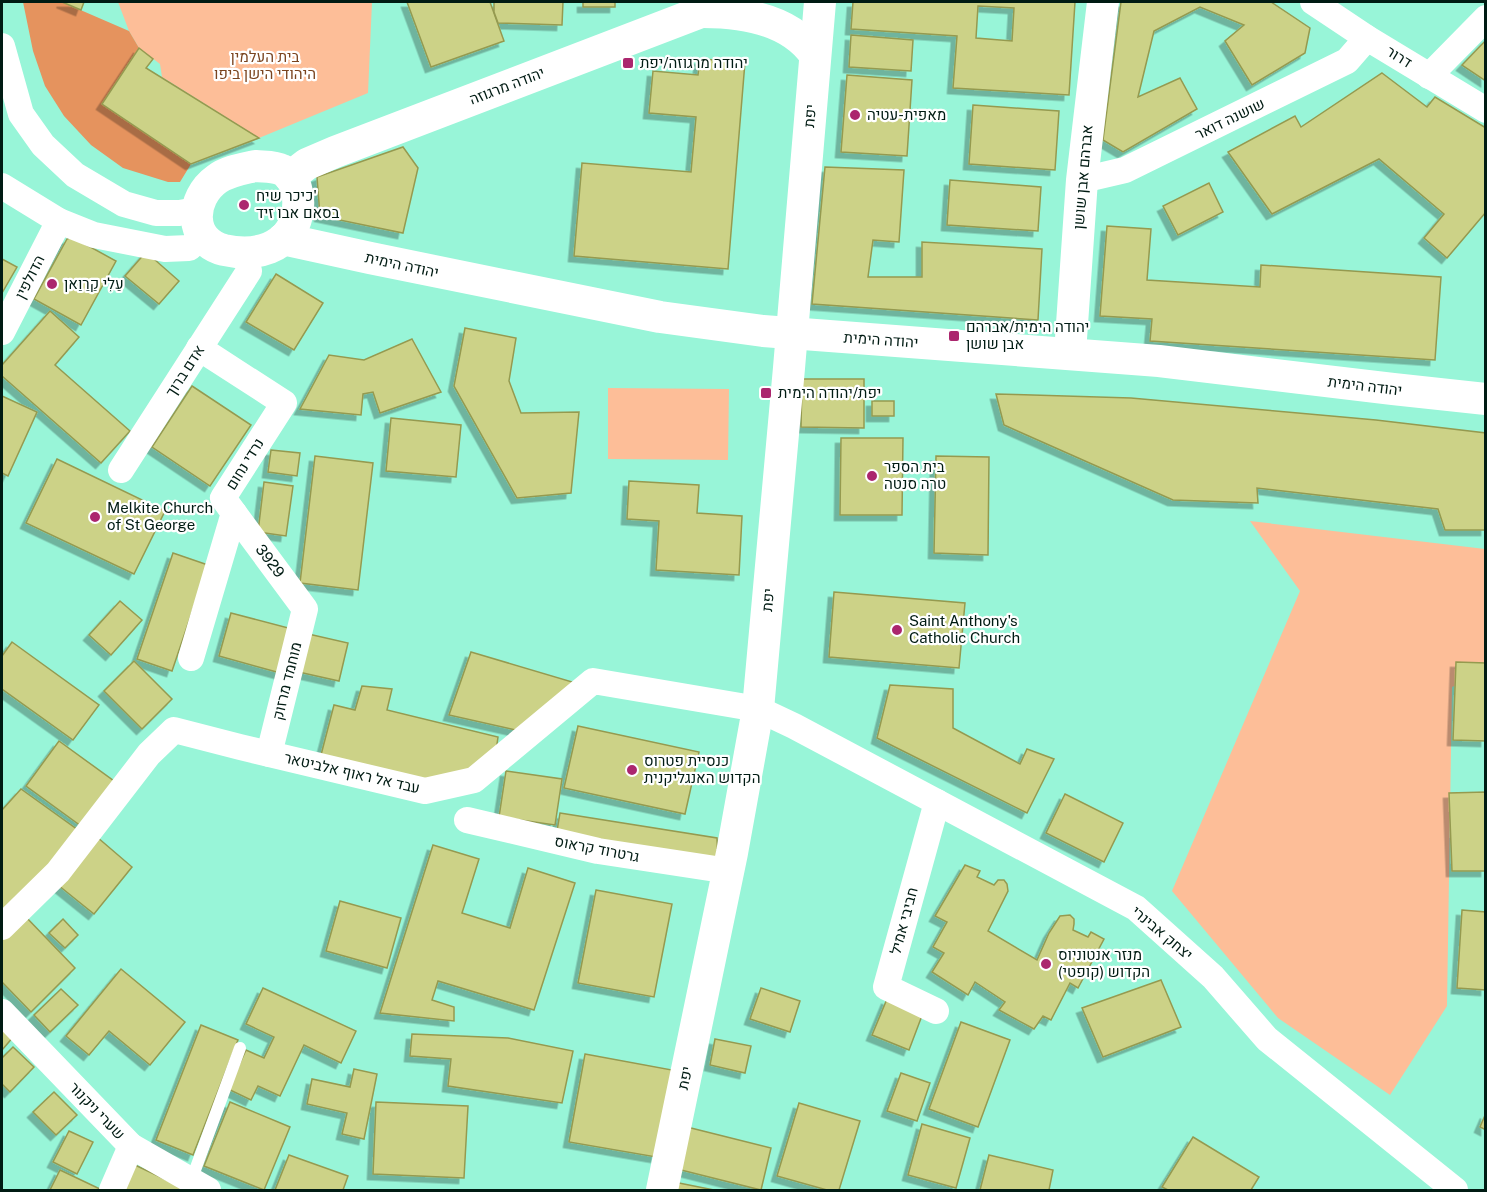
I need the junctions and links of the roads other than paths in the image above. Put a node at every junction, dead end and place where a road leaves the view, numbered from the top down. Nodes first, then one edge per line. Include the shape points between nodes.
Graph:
1 (820, 2) edge
2 (1103, 2) edge
3 (1313, 2) edge
4 (713, 7) edge
5 (1485, 18) edge
6 (1367, 38) junction
7 (815, 56) junction
8 (3, 57) edge
9 (1429, 76) junction
10 (1485, 110) edge
11 (290, 177) junction
12 (1082, 180) junction
13 (2, 186) edge
14 (59, 222) junction
15 (200, 223) junction
16 (283, 239) junction
17 (249, 271) dead end
18 (2, 332) edge
19 (199, 348) junction
20 (1070, 353) junction
21 (1485, 399) edge
22 (121, 470) dead end
23 (234, 513) junction
24 (305, 609) joint
25 (191, 658) dead end
26 (758, 709) junction
27 (269, 754) junction
28 (937, 802) junction
29 (467, 820) dead end
30 (729, 872) junction
31 (2, 927) edge
32 (936, 1011) dead end
33 (2, 1012) edge
34 (240, 1048) dead end
35 (131, 1146) junction
36 (199, 1186) edge
37 (112, 1191) edge
38 (662, 1191) edge
39 (1455, 1191) edge

1 - 7 street, יפת
2 - 12 street, אברהם אבן שושן
3 - 6 street, דרור
4 - 7 street via 783,28 808,45
4 - 11 street, יהודה מרגוזה via 335,152
5 - 9 street
6 - 9 street, דרור
6 - 12 street, שושנה דואר via 1347,61 1125,170
7 - 26 street, יפת
8 - 15 street via 21,114 43,145 75,175 124,204 156,213 179,213
9 - 10 street, דרור
11 - 15 street via 284,171 255,166 225,174 200,197
11 - 16 street via 298,195 298,211 294,225
12 - 20 street, אברהם אבן שושן
13 - 14 street
14 - 15 street via 94,235 165,249 189,248
14 - 18 street, הדולפין
15 - 16 street via 210,244 220,249 258,251
16 - 20 street, יהודה הימית via 660,317 785,333
17 - 19 street, אדם ברוך
19 - 22 street, אדם ברוך
19 - 23 street, נרדי נחום via 284,403 223,498
20 - 21 street, יהודה הימית
23 - 24 street, 3929
23 - 25 street, נרדי נחום
24 - 27 street, מוחמד מרזוק
26 - 27 street, עבד אל ראוף אלביטאר via 593,681 474,780 425,791
26 - 28 street, יצחק אבינרי
26 - 30 street, יפת
27 - 31 street, עבד אל ראוף אלביטאר via 174,729 149,754 58,872
28 - 32 street, חביבי אמיל via 886,987
28 - 39 street, יצחק אבינרי via 1136,908 1213,977 1267,1039
29 - 30 street, גרטרוד קראוס via 598,851
30 - 38 street, יפת
33 - 35 street, שערי ניקנור
34 - 36 lane
35 - 36 street, שערי ניקנור
35 - 37 street

